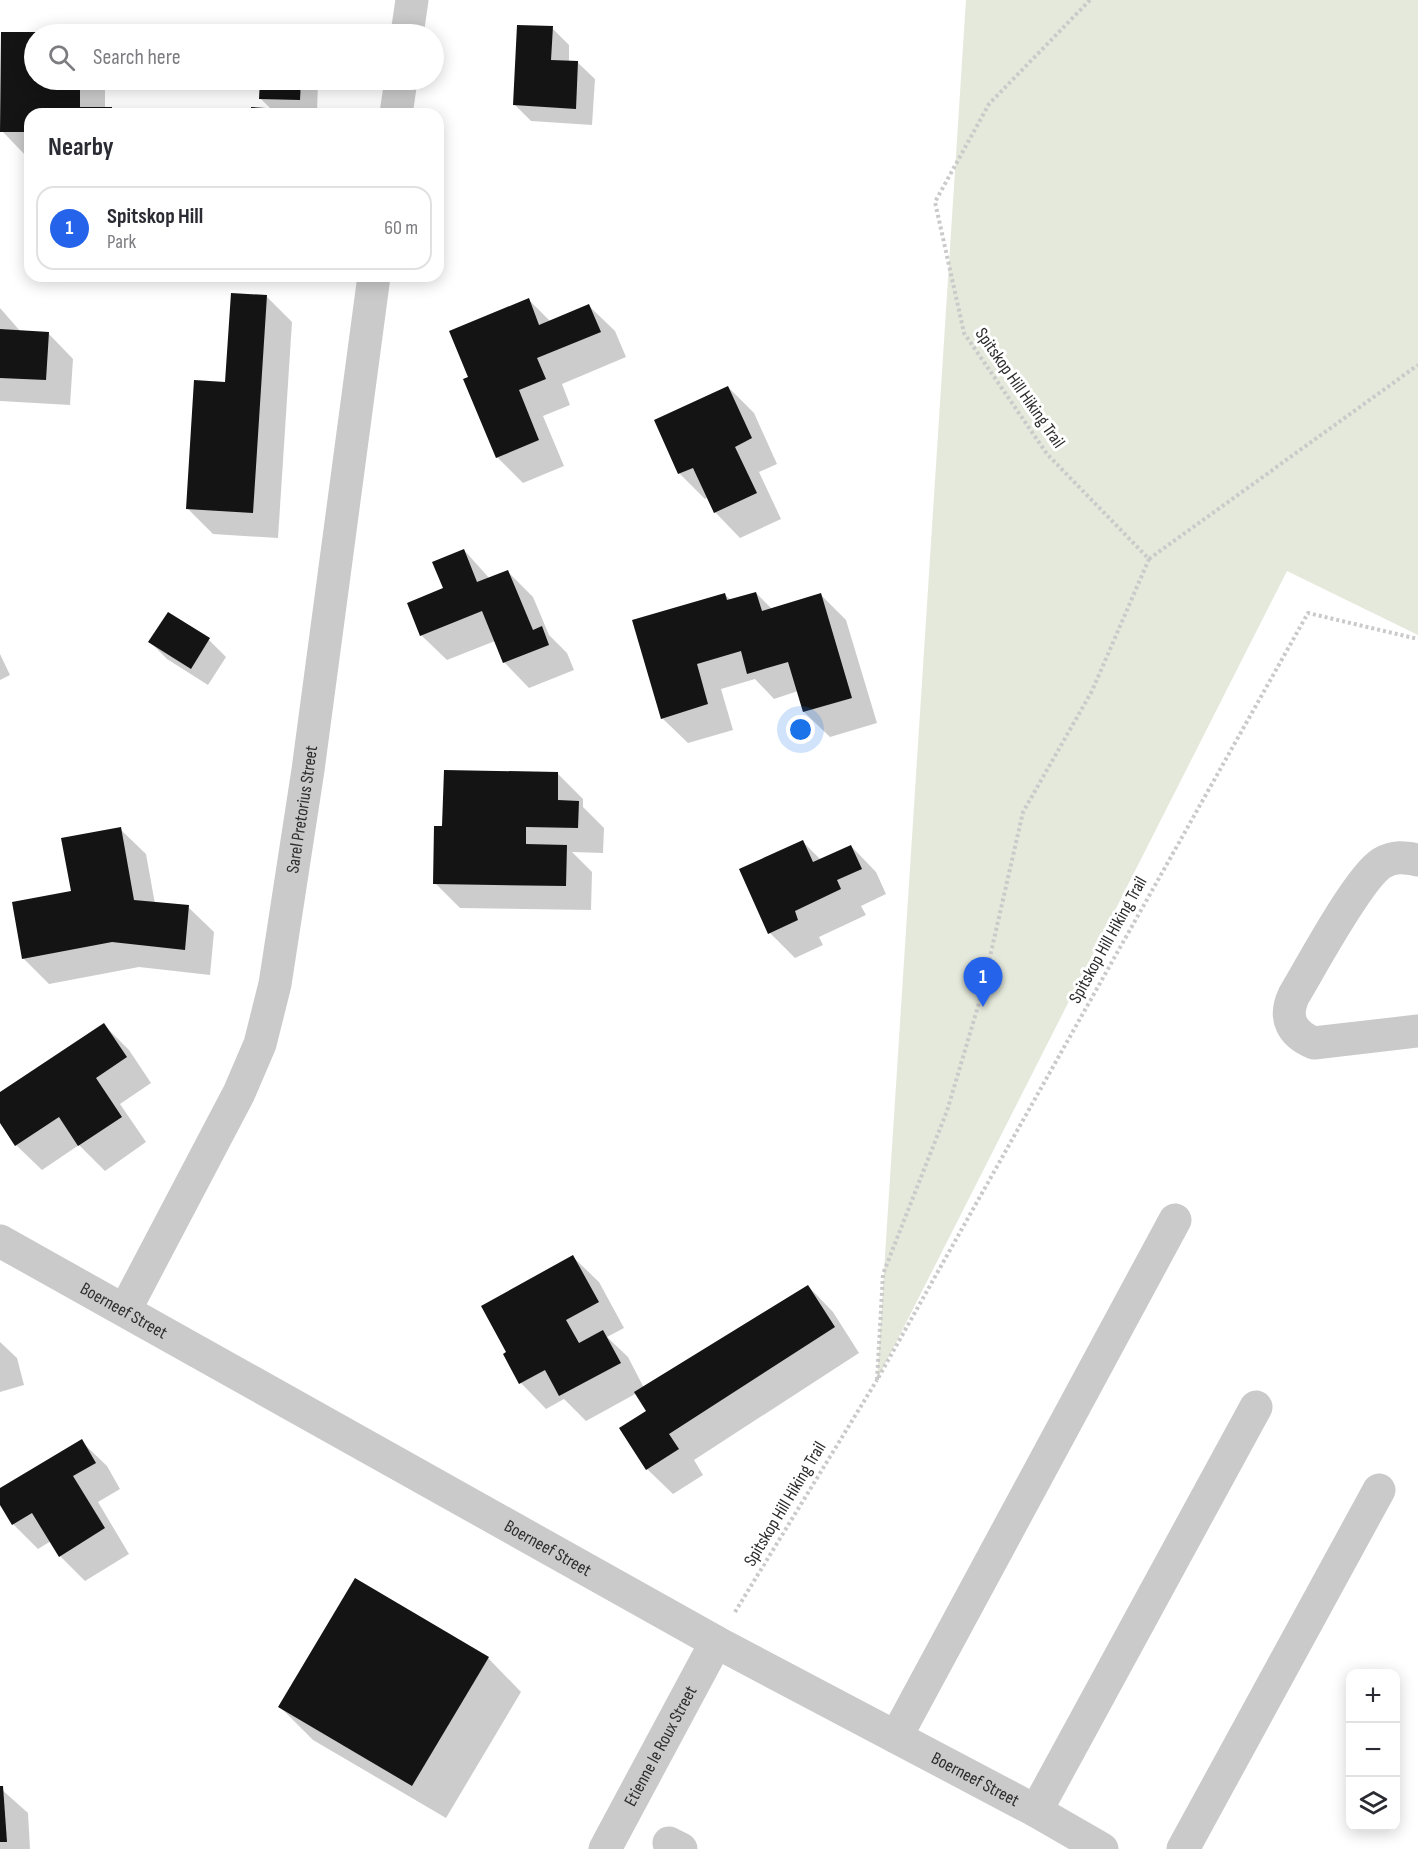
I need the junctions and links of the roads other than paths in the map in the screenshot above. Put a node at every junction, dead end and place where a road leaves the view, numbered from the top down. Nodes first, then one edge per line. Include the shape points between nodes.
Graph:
1 (412, 0) edge
2 (408, 24) edge
3 (400, 90) edge
4 (397, 108) edge
5 (373, 282) edge
6 (1418, 860) edge
7 (1418, 1031) edge
8 (1175, 1220) dead end
9 (0, 1241) edge
10 (125, 1310) junction
11 (1256, 1407) dead end
12 (1379, 1491) dead end
13 (716, 1642) junction
14 (896, 1737) junction
15 (1036, 1811) junction
16 (605, 1849) edge
17 (1102, 1849) edge
18 (1183, 1849) edge

1 - 2 street
3 - 4 street
5 - 10 street, Sarel Pretorius Street via 308,770 275,984 260,1044 239,1093
6 - 7 street via 1393,858 1380,864 1364,881 1294,995 1288,1014 1300,1038 1314,1043
8 - 14 street
9 - 10 street, Boerneef Street
10 - 13 street, Boerneef Street
11 - 15 street
12 - 18 street
13 - 14 street, Boerneef Street
13 - 16 street, Etienne le Roux Street
14 - 15 street, Boerneef Street
15 - 17 street, Boerneef Street

